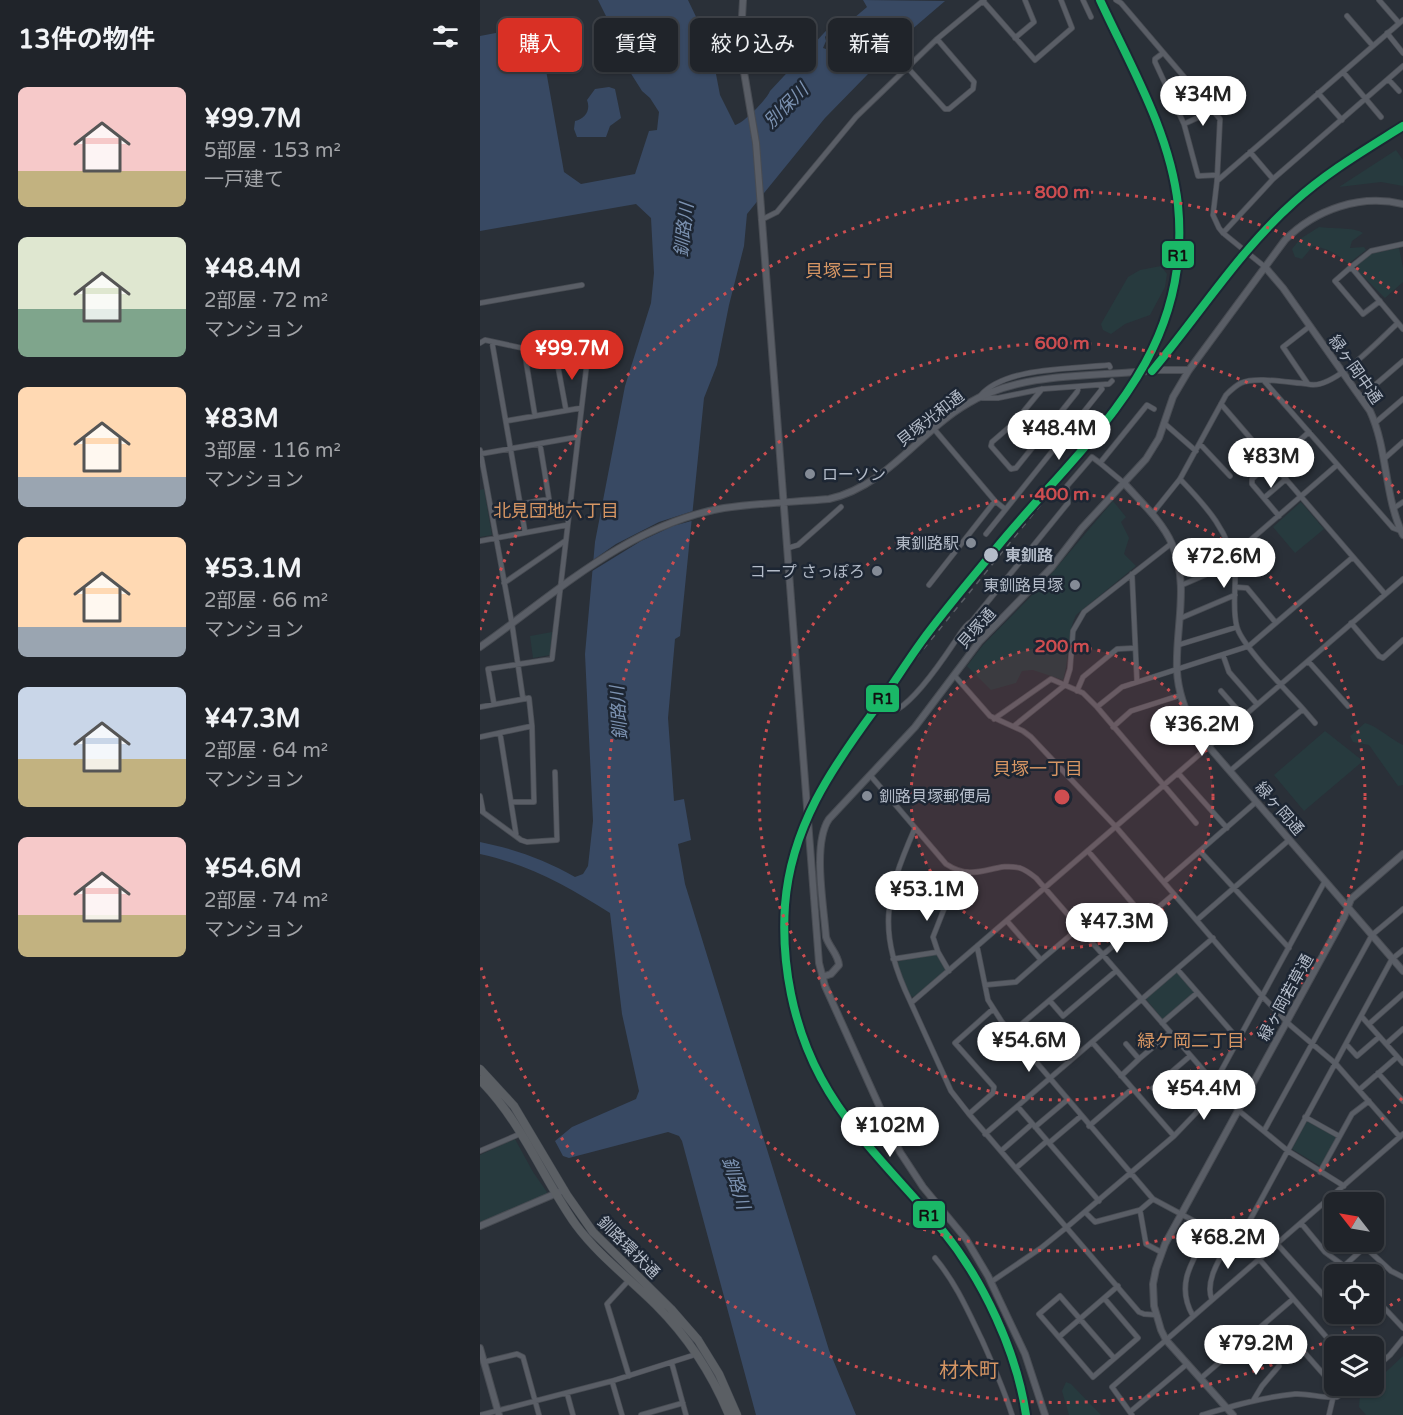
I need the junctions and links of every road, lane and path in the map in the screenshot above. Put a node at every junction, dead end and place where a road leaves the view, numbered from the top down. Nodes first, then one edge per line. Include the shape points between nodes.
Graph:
1 (743, 0) edge
2 (983, 0) edge
3 (1025, 0) edge
4 (1061, 0) edge
5 (1083, 0) edge
6 (1116, 0) edge
7 (1379, 0) edge
8 (1347, 16) dead end
9 (1091, 17) dead end
10 (1401, 22) edge
11 (1387, 33) junction
12 (1015, 38) junction
13 (938, 39) junction
14 (1373, 46) junction
15 (1163, 53) junction
16 (1403, 53) edge
17 (912, 62) edge
18 (1403, 66) edge
19 (902, 72) edge
20 (912, 72) edge
21 (1343, 72) junction
22 (1388, 79) junction
23 (1399, 92) dead end
24 (1318, 93) junction
25 (1366, 99) junction
26 (1212, 111) junction
27 (1381, 117) dead end
28 (1342, 120) junction
29 (1184, 124) junction
30 (1250, 152) junction
31 (1217, 175) junction
32 (1273, 179) junction
33 (1217, 181) junction
34 (1403, 204) edge
35 (761, 220) junction
36 (1223, 233) junction
37 (1403, 244) edge
38 (1265, 267) junction
39 (1351, 267) junction
40 (582, 285) dead end
41 (1380, 301) junction
42 (480, 303) edge
43 (1398, 323) junction
44 (1310, 326) junction
45 (1403, 329) edge
46 (492, 342) junction
47 (480, 343) edge
48 (524, 349) junction
49 (556, 356) junction
50 (1403, 360) edge
51 (1110, 367) dead end
52 (1189, 370) junction
53 (1343, 373) junction
54 (1112, 381) dead end
55 (1265, 381) junction
56 (1308, 384) junction
57 (1100, 385) junction
58 (1079, 387) junction
59 (1042, 389) junction
60 (1361, 397) junction
61 (980, 398) junction
62 (1403, 399) edge
63 (1221, 404) junction
64 (581, 408) junction
65 (566, 410) junction
66 (1154, 410) dead end
67 (535, 416) junction
68 (506, 421) junction
69 (1164, 423) junction
70 (1375, 423) junction
71 (934, 429) junction
72 (1309, 432) junction
73 (577, 437) junction
74 (1403, 442) edge
75 (540, 444) junction
76 (1200, 444) junction
77 (510, 449) junction
78 (1196, 451) junction
79 (480, 453) edge
80 (1385, 458) junction
81 (1100, 463) junction
82 (1272, 463) junction
83 (1338, 465) junction
84 (1230, 476) dead end
85 (1180, 479) junction
86 (1286, 479) junction
87 (1124, 483) junction
88 (1302, 497) junction
89 (1264, 498) junction
90 (995, 501) junction
91 (1403, 502) edge
92 (784, 503) junction
93 (521, 504) junction
94 (842, 507) dead end
95 (1394, 508) junction
96 (1005, 509) junction
97 (1152, 514) junction
98 (1279, 516) junction
99 (567, 525) junction
100 (525, 532) junction
101 (1402, 533) edge
102 (986, 534) dead end
103 (496, 537) junction
104 (480, 541) edge
105 (565, 541) junction
106 (1172, 543) junction
107 (788, 548) junction
108 (1233, 556) junction
109 (1353, 557) junction
110 (1132, 574) junction
111 (1403, 579) edge
112 (504, 583) junction
113 (929, 585) dead end
114 (1182, 585) junction
115 (1235, 587) junction
116 (560, 589) junction
117 (1385, 594) junction
118 (1235, 595) junction
119 (1180, 618) junction
120 (1276, 623) junction
121 (1352, 623) junction
122 (512, 624) junction
123 (1237, 627) junction
124 (1403, 640) edge
125 (1179, 645) junction
126 (1249, 646) junction
127 (480, 647) edge
128 (1136, 648) junction
129 (1223, 655) junction
130 (1308, 661) junction
131 (518, 664) junction
132 (1177, 670) junction
133 (954, 675) junction
134 (1137, 682) junction
135 (1281, 684) junction
136 (1065, 685) junction
137 (1077, 691) junction
138 (1221, 691) dead end
139 (1181, 695) junction
140 (524, 699) junction
141 (494, 704) junction
142 (1257, 704) junction
143 (893, 706) dead end
144 (1348, 706) dead end
145 (480, 707) edge
146 (1097, 707) junction
147 (1303, 709) junction
148 (1243, 716) junction
149 (994, 719) junction
150 (1315, 723) dead end
151 (532, 726) junction
152 (1014, 726) junction
153 (1113, 727) junction
154 (500, 733) junction
155 (480, 737) edge
156 (1208, 746) junction
157 (1230, 771) junction
158 (555, 772) dead end
159 (1178, 773) junction
160 (870, 776) junction
161 (1164, 786) junction
162 (480, 796) edge
163 (512, 802) junction
164 (1256, 802) junction
165 (481, 811) edge
166 (1196, 823) dead end
167 (1116, 827) junction
168 (915, 828) junction
169 (1227, 828) junction
170 (516, 835) junction
171 (1289, 840) junction
172 (1088, 851) junction
173 (1200, 851) junction
174 (1403, 854) edge
175 (959, 871) junction
176 (1325, 881) junction
177 (1164, 882) junction
178 (1045, 888) junction
179 (1233, 888) junction
180 (1174, 894) junction
181 (1348, 907) junction
182 (1403, 909) edge
183 (1146, 919) junction
184 (1197, 920) junction
185 (1007, 921) junction
186 (1079, 928) junction
187 (1372, 935) junction
188 (1214, 938) junction
189 (977, 946) junction
190 (1289, 948) junction
191 (1403, 950) edge
192 (938, 952) junction
193 (1103, 955) junction
194 (893, 959) junction
195 (1392, 959) junction
196 (1041, 960) junction
197 (1177, 969) junction
198 (949, 971) junction
199 (1116, 971) junction
200 (1403, 971) edge
201 (822, 977) junction
202 (985, 985) junction
203 (1197, 993) junction
204 (1403, 994) edge
205 (1263, 996) junction
206 (1141, 999) junction
207 (1050, 1001) junction
208 (911, 1003) junction
209 (993, 1009) junction
210 (1362, 1017) junction
211 (1286, 1022) junction
212 (1162, 1023) junction
213 (1369, 1024) junction
214 (1403, 1029) edge
215 (1170, 1033) junction
216 (1010, 1034) junction
217 (1379, 1036) junction
218 (1238, 1039) junction
219 (1092, 1042) junction
220 (1126, 1044) dead end
221 (1346, 1044) junction
222 (1386, 1044) junction
223 (1311, 1045) junction
224 (1190, 1056) junction
225 (1397, 1057) junction
226 (1139, 1059) junction
227 (1336, 1064) junction
228 (1403, 1064) edge
229 (480, 1069) edge
230 (1378, 1073) junction
231 (1120, 1076) junction
232 (1049, 1079) junction
233 (480, 1080) edge
234 (1214, 1084) junction
235 (1153, 1088) dead end
236 (1132, 1089) junction
237 (1359, 1090) junction
238 (1067, 1100) junction
239 (1369, 1101) junction
240 (1403, 1101) edge
241 (1018, 1107) junction
242 (1238, 1110) junction
243 (969, 1114) junction
244 (1081, 1116) junction
245 (1305, 1117) junction
246 (1033, 1126) junction
247 (1089, 1126) junction
248 (526, 1131) junction
249 (1264, 1131) junction
250 (985, 1134) junction
251 (1402, 1135) edge
252 (1174, 1136) junction
253 (1340, 1136) junction
254 (1048, 1142) junction
255 (480, 1151) edge
256 (1001, 1151) junction
257 (1288, 1151) junction
258 (1016, 1168) junction
259 (1320, 1172) junction
260 (1131, 1173) junction
261 (1344, 1186) junction
262 (560, 1192) junction
263 (1153, 1199) junction
264 (1099, 1201) junction
265 (1140, 1210) junction
266 (1085, 1212) junction
267 (1182, 1214) junction
268 (1301, 1223) junction
269 (480, 1226) edge
270 (1067, 1227) junction
271 (1210, 1229) junction
272 (1230, 1240) junction
273 (1237, 1244) junction
274 (1276, 1244) junction
275 (1161, 1252) junction
276 (935, 1258) dead end
277 (1260, 1258) junction
278 (1341, 1264) edge
279 (1346, 1264) edge
280 (1383, 1264) edge
281 (1384, 1265) edge
282 (1403, 1277) edge
283 (629, 1280) junction
284 (991, 1282) junction
285 (1118, 1286) junction
286 (1324, 1296) edge
287 (1104, 1298) junction
288 (1293, 1299) junction
289 (1212, 1300) junction
290 (1384, 1308) edge
291 (1156, 1315) junction
292 (1193, 1316) junction
293 (1080, 1319) junction
294 (1264, 1324) junction
295 (1403, 1328) edge
296 (1325, 1336) edge
297 (1059, 1338) junction
298 (1403, 1339) edge
299 (1166, 1340) junction
300 (480, 1348) edge
301 (701, 1352) junction
302 (1114, 1358) junction
303 (1384, 1359) edge
304 (484, 1362) junction
305 (672, 1364) junction
306 (1187, 1364) junction
307 (1279, 1366) dead end
308 (1324, 1375) edge
309 (629, 1376) junction
310 (1200, 1379) junction
311 (612, 1381) junction
312 (567, 1393) junction
313 (1337, 1396) edge
314 (1333, 1398) junction
315 (535, 1401) junction
316 (1253, 1401) junction
317 (683, 1403) junction
318 (1226, 1408) junction
319 (498, 1413) edge
320 (1131, 1413) edge
321 (1217, 1413) edge
322 (481, 1415) edge
323 (539, 1415) edge
324 (573, 1415) edge
325 (622, 1415) edge
326 (641, 1415) edge
327 (686, 1415) edge
328 (729, 1415) edge
329 (737, 1415) edge
330 (1012, 1415) edge
331 (1045, 1415) edge
332 (1202, 1415) edge
333 (1233, 1415) edge
334 (1329, 1415) edge

1 - 35 street via 743,66 751,105
2 - 12 street
2 - 13 street
3 - 12 street via 1034,22
4 - 12 street via 1072,28 1035,60
5 - 9 street
6 - 15 street
7 - 10 street
8 - 14 street
10 - 11 street
11 - 14 street
11 - 16 street
13 - 17 street
13 - 20 street via 975,82 973,89 945,109
14 - 21 street
15 - 26 street
15 - 29 street via 1155,62
18 - 22 street
19 - 35 street via 856,117 777,212
21 - 24 street
21 - 25 street
22 - 23 street
22 - 25 street
24 - 28 street
24 - 30 street
25 - 27 street
25 - 28 street
26 - 29 street
26 - 31 street via 1220,119
28 - 32 street
29 - 31 street via 1198,176
30 - 32 street
30 - 33 street
31 - 33 street
32 - 36 street
33 - 36 street via 1213,215
34 - 38 street, 貝塚通 via 1364,201 1314,216 1285,240
35 - 92 street
36 - 38 street
37 - 39 street via 1371,251
38 - 44 street, 緑ヶ岡中通
38 - 52 street, 貝塚通
39 - 41 street
39 - 41 street via 1335,281 1363,314
40 - 42 street
41 - 43 street
43 - 45 street
43 - 53 street
44 - 53 street, 緑ヶ岡中通
44 - 56 street via 1283,347
46 - 47 street
46 - 48 street
46 - 68 street
48 - 49 street
48 - 67 street
49 - 64 street via 587,363
49 - 65 street
50 - 60 street
51 - 61 street via 1024,374 989,386
52 - 61 street, 貝塚光和通, bridge via 1035,381 1005,387
52 - 69 street, 貝塚通
53 - 56 street via 1324,384
53 - 60 street, 緑ヶ岡中通
54 - 57 street
55 - 56 street
55 - 63 street via 1239,384
55 - 72 street
57 - 58 street
57 - 96 street via 1102,389
58 - 59 street
58 - 59 street via 1016,468 1011,469 991,446 992,442
59 - 61 street
60 - 70 street, 緑ヶ岡中通
61 - 71 street, 貝塚光和通
62 - 70 street
63 - 76 street
63 - 82 street
64 - 65 street
64 - 73 street
65 - 67 street
66 - 81 street via 1147,405
67 - 68 street
68 - 77 street
69 - 78 street
69 - 87 street, 貝塚通 via 1152,451
70 - 80 street, 緑ヶ岡中通
71 - 90 street
71 - 92 street, 貝塚光和通 via 881,475 852,492 829,499
72 - 82 street
72 - 83 street
73 - 75 street
73 - 99 street
74 - 80 street
75 - 77 street
75 - 93 street via 549,499
76 - 78 street
76 - 84 street
77 - 79 street
77 - 93 street
78 - 85 street
79 - 103 street
80 - 95 street, 緑ヶ岡中通
81 - 87 street
81 - 143 street via 1092,457 1073,478 1067,486 1068,503 963,628 915,693 898,709
82 - 86 street
82 - 89 street via 1252,478 1252,484
83 - 88 street
83 - 101 street via 1393,528
85 - 97 street
85 - 108 street via 1206,506
86 - 88 street
86 - 89 street
87 - 97 street, 緑ヶ岡通
87 - 133 street, 貝塚通 via 1051,568 979,642
88 - 98 street
88 - 109 street
89 - 98 street
90 - 96 street
90 - 113 street
91 - 95 street
92 - 107 street
92 - 116 street, 貝塚光和通 via 724,508 650,531 624,544
93 - 100 street
94 - 107 street via 798,545
95 - 101 street, 緑ヶ岡中通
96 - 102 street
97 - 106 street, 緑ヶ岡通
98 - 108 street
99 - 100 street
99 - 105 street
100 - 103 street
103 - 104 street
103 - 112 street
105 - 112 street
105 - 116 street
106 - 110 street
106 - 114 street, 緑ヶ岡通
107 - 201 street
108 - 114 street
108 - 115 street
109 - 117 street
109 - 120 street
110 - 128 street
110 - 136 street via 1084,612 1076,624
111 - 117 street
112 - 122 street
114 - 119 street, 緑ヶ岡通
115 - 118 street
115 - 120 street via 1247,588
116 - 122 street
116 - 131 street via 552,659
117 - 121 street
118 - 119 street
118 - 123 street
119 - 125 street, 緑ヶ岡通
120 - 126 street
121 - 124 street via 1383,658
121 - 130 street
122 - 127 street
122 - 131 street
123 - 125 street
123 - 126 street
125 - 132 street, 緑ヶ岡通
126 - 129 street
126 - 135 street
128 - 134 street
128 - 137 street via 1117,649 1083,677
129 - 132 street
129 - 142 street via 1229,672
130 - 135 street
130 - 144 street
131 - 140 street
131 - 141 street via 488,669
132 - 134 street
132 - 139 street, 緑ヶ岡通
133 - 149 street
133 - 160 street, 貝塚通 via 915,727
134 - 146 street via 1122,687
135 - 142 street
135 - 147 street
136 - 137 street
136 - 149 street via 1051,679
136 - 152 street
137 - 146 street
138 - 148 street
139 - 153 street via 1131,711
139 - 156 street, 緑ヶ岡通 via 1190,719
140 - 141 street
140 - 151 street via 529,698
141 - 145 street
142 - 148 street
146 - 153 street
147 - 150 street
147 - 157 street
148 - 156 street
149 - 152 street
151 - 154 street
151 - 163 street via 534,802
152 - 167 street via 1031,737
153 - 161 street
154 - 155 street
154 - 163 street
156 - 157 street, 緑ヶ岡通
156 - 159 street
157 - 164 street, 緑ヶ岡通
158 - 170 street via 557,840 527,842
159 - 161 street
159 - 169 street
160 - 168 street
160 - 201 street, 貝塚通 via 829,819 821,838 826,937 839,965
161 - 166 street
161 - 167 street
162 - 165 street
163 - 170 street
164 - 169 street
164 - 171 street, 緑ヶ岡通
165 - 170 street
167 - 172 street
167 - 177 street
168 - 175 street via 946,864
168 - 194 street via 892,885 887,914
169 - 173 street
171 - 176 street, 緑ヶ岡通
171 - 179 street
172 - 178 street
172 - 183 street
173 - 177 street
173 - 179 street
174 - 181 street, 緑ヶ岡若草通 via 1351,899
175 - 178 street via 1019,868
175 - 192 street via 933,937
176 - 181 street, 緑ヶ岡通
176 - 190 street
177 - 180 street
178 - 185 street
178 - 186 street
179 - 184 street
179 - 190 street
180 - 183 street
180 - 184 street
181 - 187 street, 緑ヶ岡通
181 - 211 street, 緑ヶ岡若草通
182 - 187 street
183 - 193 street
184 - 188 street
185 - 189 street
185 - 196 street
186 - 193 street
186 - 196 street
187 - 195 street, 緑ヶ岡通
187 - 223 street
188 - 197 street
188 - 205 street
189 - 198 street
189 - 202 street
190 - 205 street
191 - 195 street
192 - 194 street
192 - 198 street
193 - 199 street
193 - 207 street
194 - 208 street
195 - 200 street, 緑ヶ岡通
195 - 210 street
196 - 202 street via 1016,982
197 - 203 street
197 - 206 street
198 - 208 street
199 - 206 street
199 - 207 street via 1064,1016
201 - 284 street via 900,1152 966,1239
202 - 209 street
203 - 212 street
203 - 218 street
204 - 213 street
205 - 211 street
205 - 218 street
206 - 212 street
206 - 219 street
207 - 216 street
208 - 243 street via 951,1091
209 - 216 street
209 - 243 street via 955,1043 994,1088
210 - 213 street
210 - 221 street
211 - 223 street
211 - 242 street, 緑ヶ岡若草通
212 - 215 street
213 - 217 street
214 - 222 street
215 - 224 street
215 - 226 street
216 - 232 street
217 - 221 street via 1357,1056
217 - 222 street
218 - 234 street
219 - 231 street
219 - 232 street
220 - 226 street
221 - 227 street
222 - 225 street
223 - 227 street
223 - 249 street
224 - 234 street
224 - 235 street
225 - 228 street
225 - 230 street
226 - 231 street
227 - 237 street
227 - 245 street
229 - 248 highway, 釧路環状通 via 514,1106
230 - 237 street
230 - 240 street
231 - 236 street
232 - 238 street
232 - 241 street
233 - 248 highway, 釧路環状通
234 - 242 street
234 - 252 street via 1196,1113
236 - 247 street
236 - 252 street
237 - 239 street
238 - 244 street
238 - 246 street
239 - 251 street
239 - 253 street via 1352,1114
241 - 246 street
241 - 250 street
242 - 249 street
242 - 267 street, 緑ヶ岡若草通
243 - 250 street
244 - 247 street
244 - 254 street
245 - 253 street
245 - 257 street
246 - 254 street
246 - 256 street
247 - 260 street
248 - 255 street
248 - 262 highway, 釧路環状通
249 - 257 street
250 - 256 street
251 - 261 street
252 - 260 street
253 - 259 street
254 - 258 street
254 - 264 street
256 - 258 street
257 - 259 street
257 - 273 street
258 - 270 street
259 - 261 street
260 - 263 street
260 - 264 street
261 - 268 street
262 - 269 street
262 - 283 highway, 釧路環状通 via 586,1238
262 - 301 highway, 釧路環状通 via 593,1232 672,1309
263 - 265 street
263 - 267 street
264 - 266 street
265 - 266 street via 1095,1222
265 - 275 street via 1146,1244
266 - 270 street
267 - 271 street
267 - 275 street, 緑ヶ岡若草通
268 - 274 street
268 - 278 street via 1325,1252
270 - 284 street
270 - 285 street
271 - 272 street
271 - 292 street via 1186,1278 1185,1298
272 - 273 street
272 - 289 street via 1209,1289
273 - 277 street
274 - 277 street
274 - 286 street
275 - 291 street, 緑ヶ岡若草通 via 1153,1284
276 - 330 street via 950,1275 968,1310
277 - 288 street
277 - 289 street
279 - 280 street via 1365,1247
281 - 282 street
283 - 301 highway, 釧路環状通
283 - 309 street via 607,1304
284 - 331 street via 1024,1354
285 - 287 street
285 - 291 street via 1139,1312
287 - 293 street
287 - 302 street via 1138,1338
288 - 294 street
288 - 296 street
289 - 292 street
290 - 295 street
291 - 299 street, 緑ヶ岡若草通
292 - 299 street
293 - 297 street
293 - 297 street via 1060,1296 1039,1314
293 - 302 street
294 - 308 street via 1278,1340 1288,1334
294 - 310 street
297 - 302 street via 1093,1377
298 - 303 street
299 - 306 street, 緑ヶ岡若草通
299 - 320 street via 1112,1387
300 - 304 street
301 - 305 street
301 - 328 highway, 釧路環状通
301 - 329 highway, 釧路環状通 via 719,1374
304 - 315 street via 520,1354
304 - 319 street
305 - 309 street
305 - 317 street
306 - 310 street, 緑ヶ岡若草通
306 - 320 street
307 - 316 street
309 - 311 street
310 - 318 street, 緑ヶ岡若草通
311 - 312 street
311 - 325 street
312 - 315 street
312 - 324 street
313 - 314 street
314 - 316 street via 1299,1394
314 - 334 street
315 - 319 street
315 - 323 street
316 - 318 street
317 - 326 street
317 - 327 street
318 - 321 street
318 - 333 street, 緑ヶ岡若草通
319 - 322 street
321 - 332 street

